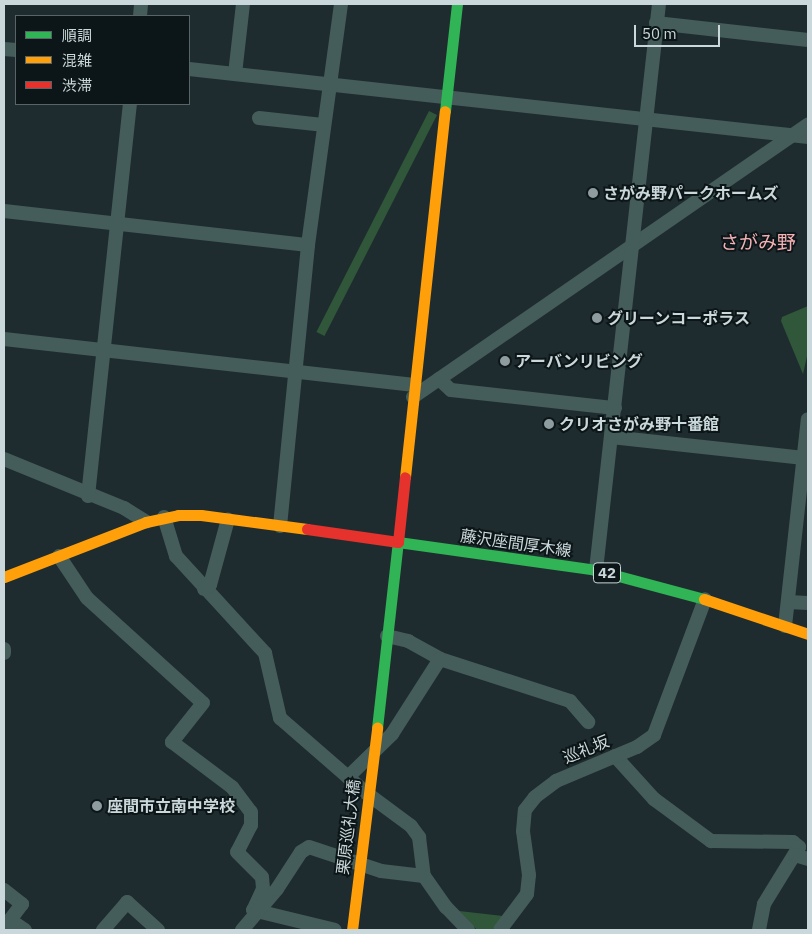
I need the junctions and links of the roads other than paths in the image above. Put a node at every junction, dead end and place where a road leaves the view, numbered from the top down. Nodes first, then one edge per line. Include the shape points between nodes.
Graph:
1 (242, 4) edge
2 (340, 4) edge
3 (457, 4) edge
4 (659, 4) edge
5 (656, 23) junction
6 (808, 40) edge
7 (190, 69) edge
8 (234, 74) junction
9 (328, 84) junction
10 (447, 99) junction
11 (130, 105) edge
12 (259, 118) dead end
13 (646, 121) junction
14 (808, 124) edge
15 (323, 125) junction
16 (791, 136) junction
17 (808, 137) edge
18 (4, 211) edge
19 (117, 224) junction
20 (308, 245) junction
21 (634, 247) junction
22 (4, 339) edge
23 (104, 350) junction
24 (296, 371) junction
25 (439, 379) junction
26 (414, 391) junction
27 (615, 408) junction
28 (808, 426) edge
29 (612, 437) junction
30 (804, 458) junction
31 (4, 459) edge
32 (88, 496) junction
33 (164, 517) junction
34 (228, 519) junction
35 (146, 522) junction
36 (280, 526) junction
37 (398, 542) junction
38 (59, 556) junction
39 (596, 570) junction
40 (4, 577) edge
41 (204, 589) junction
42 (705, 599) junction
43 (788, 602) junction
44 (808, 604) edge
45 (785, 626) junction
46 (808, 634) edge
47 (387, 636) junction
48 (440, 659) junction
49 (588, 722) dead end
50 (615, 756) junction
51 (348, 777) junction
52 (802, 857) edge
53 (424, 876) junction
54 (4, 890) edge
55 (256, 912) junction
56 (7, 924) edge
57 (25, 930) edge
58 (103, 930) edge
59 (158, 930) edge
60 (242, 930) edge
61 (335, 930) edge
62 (352, 930) edge
63 (468, 930) edge
64 (500, 930) edge
65 (759, 930) edge

1 - 8 street
2 - 9 street via 332,78
3 - 10 street
4 - 5 street
5 - 6 street
5 - 13 street
7 - 8 street
8 - 9 street
9 - 10 street
9 - 15 street
10 - 13 street
10 - 26 street
11 - 19 street
12 - 15 street
13 - 16 street
13 - 21 street
14 - 16 street
15 - 20 street
16 - 17 street
16 - 21 street
18 - 19 street
19 - 20 street
19 - 23 street
20 - 24 street
21 - 25 street
21 - 27 street
22 - 23 street
23 - 24 street
23 - 32 street
24 - 26 street
24 - 36 street
25 - 26 street
25 - 27 street via 451,390
26 - 37 street
27 - 29 street
28 - 30 street
29 - 30 street
29 - 39 street
30 - 43 street
31 - 32 street
32 - 35 street via 124,508
33 - 34 street, 藤沢座間厚木線 via 192,514
33 - 35 street, 藤沢座間厚木線
33 - 41 street via 176,556
34 - 36 street, 藤沢座間厚木線
34 - 41 street via 210,585
35 - 38 street, 藤沢座間厚木線
36 - 37 street, 藤沢座間厚木線
37 - 39 street, 藤沢座間厚木線 / 42
37 - 47 street
38 - 40 street, 藤沢座間厚木線
38 - 55 street via 87,598 203,703 172,742 232,787 250,812 250,824 237,852 262,877 262,889 253,910
39 - 42 street, 藤沢座間厚木線 / 42
41 - 51 street via 265,653 280,718
42 - 45 street, 藤沢座間厚木線 / 42
42 - 50 street, 巡礼坂 via 654,735
43 - 44 street
43 - 45 street
45 - 46 street, 藤沢座間厚木線 / 42
47 - 48 street via 408,641
47 - 62 street, 栗原巡礼大橋, bridge
48 - 49 street via 570,701
48 - 51 street via 392,734
50 - 52 street via 654,798 711,841 793,842
50 - 64 street, 巡礼坂 via 563,777 530,804 523,824 527,894
51 - 53 street via 412,826 419,837
52 - 65 street via 764,904
53 - 55 street via 381,871 309,847 301,852 277,889
53 - 63 street via 446,907
54 - 56 street via 22,904
55 - 60 street
55 - 61 street
56 - 57 street
58 - 59 street via 127,902

